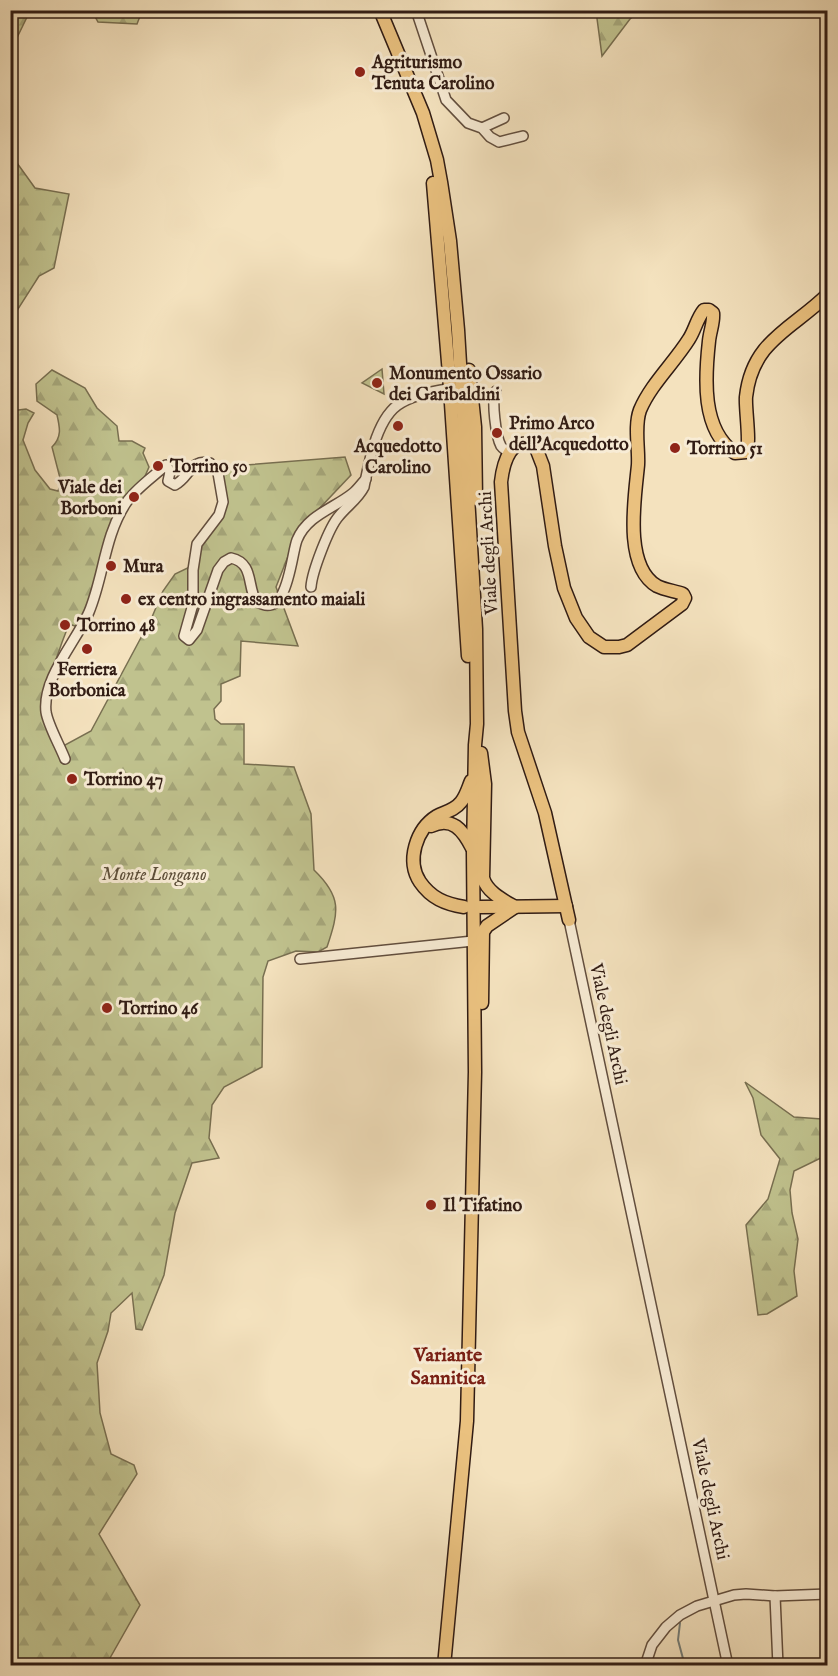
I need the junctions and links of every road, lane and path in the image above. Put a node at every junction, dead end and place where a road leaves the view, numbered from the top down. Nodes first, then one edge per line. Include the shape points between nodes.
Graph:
1 (380, 10) edge
2 (416, 10) edge
3 (504, 118) dead end
4 (482, 128) junction
5 (429, 134) junction
6 (523, 136) dead end
7 (828, 294) edge
8 (450, 388) junction
9 (496, 391) dead end
10 (509, 453) junction
11 (366, 479) junction
12 (311, 587) dead end
13 (477, 724) junction
14 (475, 745) junction
15 (65, 759) dead end
16 (474, 768) junction
17 (425, 828) junction
18 (473, 852) junction
19 (562, 887) junction
20 (566, 906) junction
21 (464, 907) dead end
22 (480, 907) dead end
23 (544, 907) junction
24 (515, 908) junction
25 (569, 920) junction
26 (474, 941) junction
27 (300, 958) dead end
28 (475, 1072) junction
29 (828, 1594) edge
30 (775, 1596) junction
31 (715, 1602) junction
32 (444, 1665) edge
33 (645, 1665) edge
34 (729, 1665) edge
35 (778, 1665) edge

1 - 5 main road
2 - 4 street via 446,100 468,123
3 - 4 street
4 - 6 street via 499,142
5 - 8 main road
5 - 13 main road via 450,241 458,330 476,629
7 - 10 main road via 763,350 747,395 748,450 744,453 735,453 724,444 710,417 709,341 714,317 709,310 701,314 690,337 645,401 638,418 635,539 645,574 657,586 685,598 627,645 610,648 599,644 576,618 564,588 538,452 525,444
8 - 11 street via 396,405 374,447
8 - 14 main road
9 - 10 street via 493,397 498,435 501,446
10 - 19 main road, Viale degli Archi via 501,482 515,711
11 - 12 street via 361,494 337,518
11 - 15 street via 303,529 296,541 285,588 275,602 259,604 243,564 231,558 224,562 189,640 184,636 194,604 194,558 199,540 219,515 223,502 218,473 210,463 200,462 190,468 179,484 172,485 166,465 132,495 110,536 88,614 50,681 46,713
13 - 14 main road
13 - 24 main road via 485,784 483,878 490,890
14 - 16 main road
16 - 17 main road via 462,802
16 - 18 main road
17 - 18 main road via 444,822 459,827
17 - 21 main road via 414,852 418,879 435,898
18 - 26 main road
19 - 20 main road, Viale degli Archi
19 - 23 main road
20 - 23 main road
20 - 25 main road, Viale degli Archi
22 - 24 main road
23 - 24 main road
23 - 25 main road
24 - 28 main road via 483,932 481,1034
25 - 31 street, Viale degli Archi
26 - 27 street
26 - 28 main road
28 - 32 main road via 467,1421
29 - 30 street
30 - 31 street via 741,1594
30 - 35 street
31 - 33 street via 690,1609 672,1621 652,1645
31 - 34 street, Viale degli Archi

